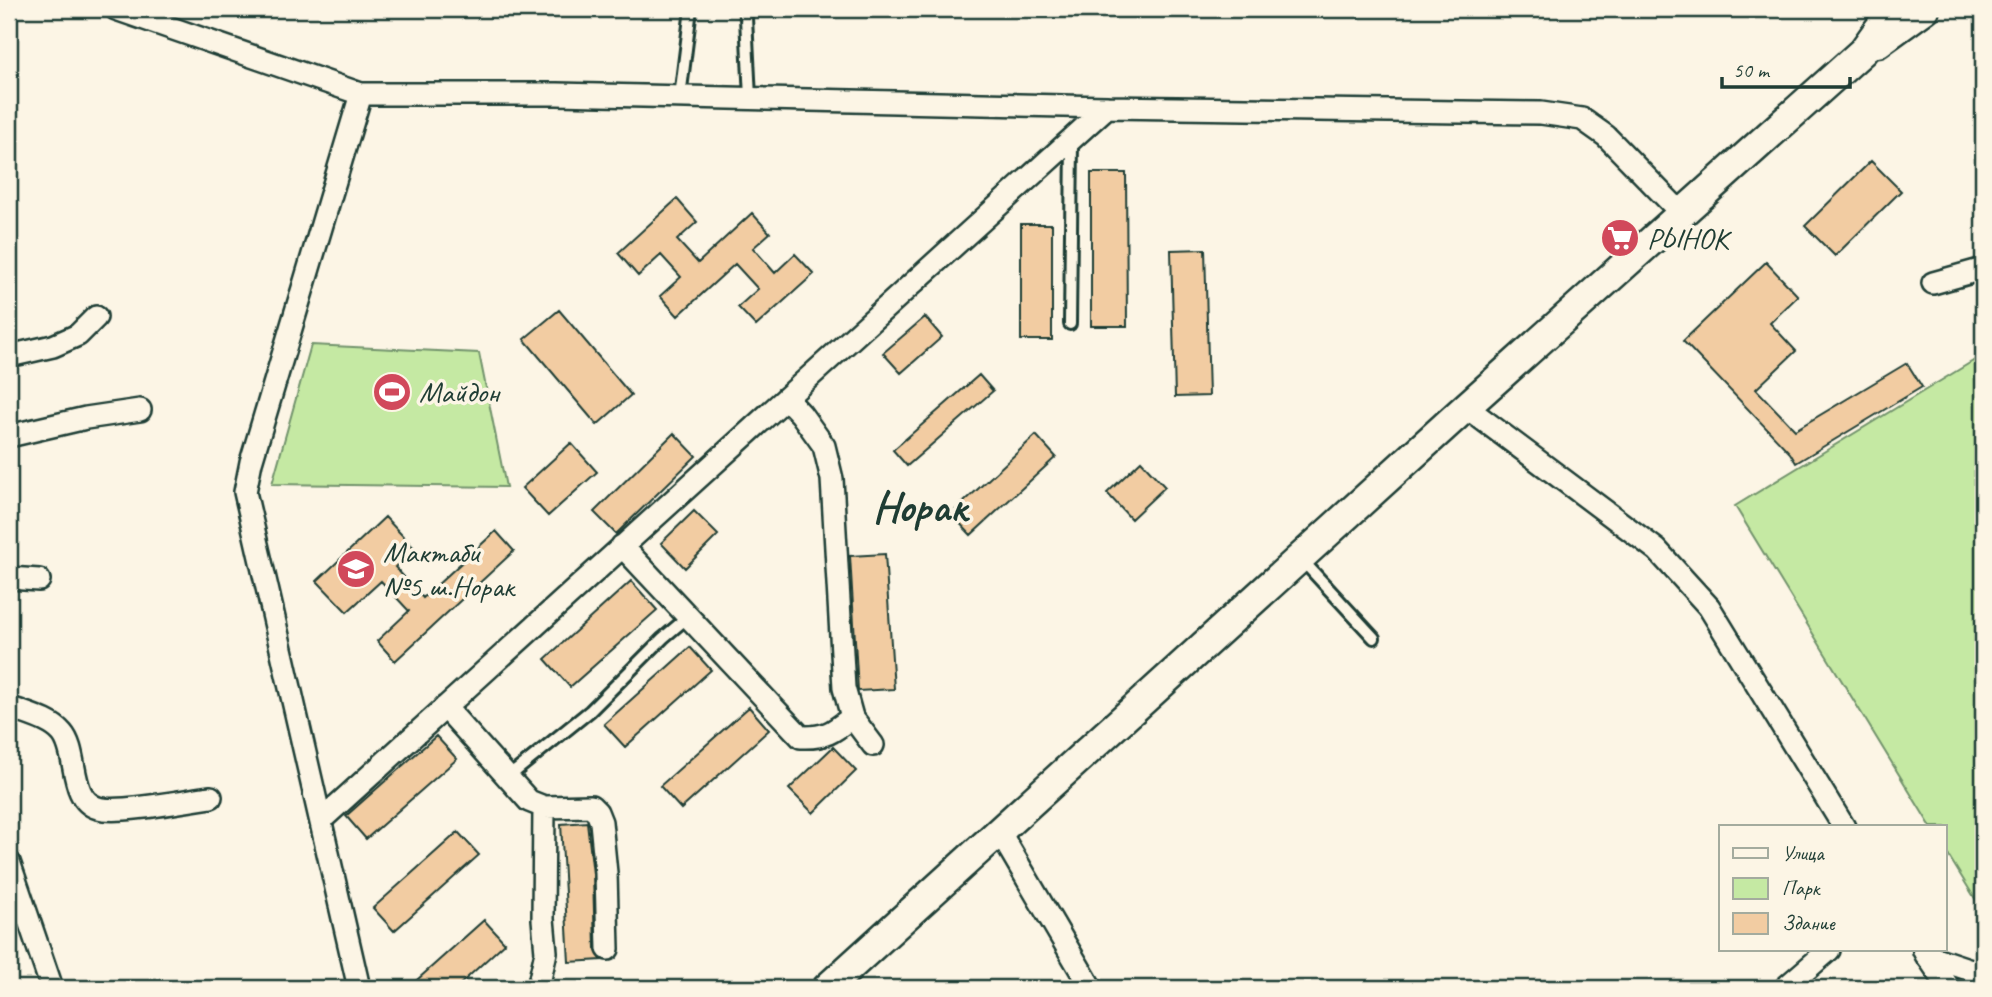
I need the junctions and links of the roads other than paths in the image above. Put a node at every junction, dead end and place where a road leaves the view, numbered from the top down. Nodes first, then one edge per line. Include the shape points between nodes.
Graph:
1 (116, 9) edge
2 (691, 9) edge
3 (743, 9) edge
4 (1893, 9) edge
5 (1925, 9) edge
6 (1863, 51) junction
7 (361, 94) junction
8 (680, 97) junction
9 (750, 98) junction
10 (1107, 107) junction
11 (1072, 139) junction
12 (1683, 215) junction
13 (1983, 269) edge
14 (1933, 283) dead end
15 (96, 317) dead end
16 (1070, 324) dead end
17 (9, 356) edge
18 (786, 398) junction
19 (1466, 407) junction
20 (140, 410) dead end
21 (9, 436) edge
22 (622, 546) junction
23 (1300, 558) junction
24 (9, 578) edge
25 (39, 580) dead end
26 (689, 616) junction
27 (1374, 638) dead end
28 (9, 707) edge
29 (445, 707) junction
30 (852, 717) junction
31 (873, 745) dead end
32 (508, 778) junction
33 (211, 797) dead end
34 (544, 807) junction
35 (321, 820) junction
36 (1843, 825) edge
37 (999, 831) junction
38 (10, 868) edge
39 (608, 949) dead end
40 (1828, 951) edge
41 (1925, 952) edge
42 (1983, 974) edge
43 (52, 988) edge
44 (359, 988) edge
45 (538, 988) edge
46 (827, 988) edge
47 (1091, 988) edge
48 (1785, 988) edge
49 (1949, 988) edge

1 - 7 street
2 - 8 lane
3 - 9 lane
4 - 6 main road
5 - 6 main road
6 - 12 main road
7 - 8 street
7 - 35 street via 245,492
8 - 9 street
9 - 10 street
10 - 11 street
10 - 12 street via 1541,113 1582,119 1606,136
11 - 16 lane
11 - 18 street
12 - 19 main road
13 - 14 street
15 - 17 street via 78,335
18 - 22 street
18 - 30 street via 824,446 832,479 844,688
19 - 23 main road
19 - 36 street via 1657,550 1709,607
20 - 21 street
22 - 26 street
22 - 29 street
23 - 27 lane
23 - 37 main road
24 - 25 street
26 - 30 street via 801,737 820,737
26 - 32 lane via 590,711
28 - 33 street via 54,725 64,735 82,792 97,808
29 - 32 street
29 - 35 street
30 - 31 street
32 - 34 street via 529,801
34 - 39 street via 591,806 597,811 606,873
34 - 45 street via 546,952
35 - 44 street
37 - 46 main road
37 - 47 street
38 - 43 street
40 - 48 street
41 - 42 street
41 - 49 street

